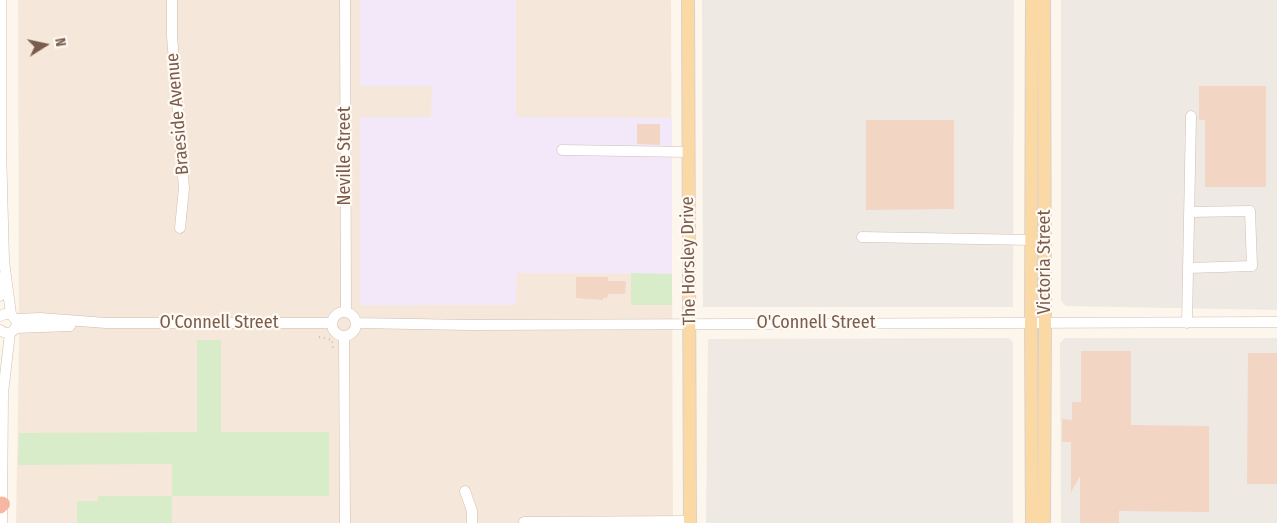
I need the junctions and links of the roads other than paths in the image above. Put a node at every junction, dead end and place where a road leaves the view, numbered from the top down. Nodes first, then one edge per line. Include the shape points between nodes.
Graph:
1 (1, 0) edge
2 (172, 0) edge
3 (345, 0) edge
4 (688, 0) edge
5 (1032, 0) edge
6 (1044, 0) edge
7 (1191, 116) dead end
8 (562, 150) dead end
9 (688, 152) junction
10 (1189, 212) junction
11 (180, 228) dead end
12 (862, 237) dead end
13 (1032, 240) junction
14 (4, 261) junction
15 (1188, 268) junction
16 (0, 296) edge
17 (346, 312) junction
18 (0, 316) edge
19 (1277, 322) edge
20 (332, 323) junction
21 (356, 323) junction
22 (690, 323) junction
23 (1187, 323) junction
24 (1031, 324) junction
25 (1046, 324) junction
26 (11, 325) edge
27 (344, 336) junction
28 (0, 359) edge
29 (3, 393) junction
30 (465, 490) dead end
31 (1, 505) edge
32 (524, 522) edge
33 (690, 522) edge
34 (2, 523) edge
35 (345, 523) edge
36 (472, 523) edge
37 (1032, 523) edge
38 (1044, 523) edge

1 - 14 street
2 - 11 street, Braeside Avenue via 184,188
3 - 17 street, Neville Street
4 - 9 main road, The Horsley Drive
5 - 13 main road, Victoria Street
6 - 25 main road, Victoria Street
7 - 10 street
8 - 9 street
9 - 22 main road, The Horsley Drive
10 - 15 street
10 - 15 street via 1250,211 1252,266
12 - 13 street
13 - 24 main road, Victoria Street
14 - 16 street
14 - 26 street
15 - 23 street
17 - 20 street via 335,315
17 - 21 street
18 - 26 street, O'Connell Street via 5,314
19 - 23 street, O'Connell Street
20 - 26 street, O'Connell Street via 106,323 40,318
20 - 27 street via 336,333
21 - 22 street, O'Connell Street
21 - 27 street via 354,331
22 - 24 street, O'Connell Street
22 - 33 main road, The Horsley Drive
23 - 25 street, O'Connell Street
24 - 25 street, O'Connell Street
24 - 37 main road, Victoria Street
25 - 38 main road, Victoria Street
26 - 29 street
27 - 35 street
28 - 29 street
29 - 31 street
30 - 36 street
31 - 34 street
32 - 33 street

